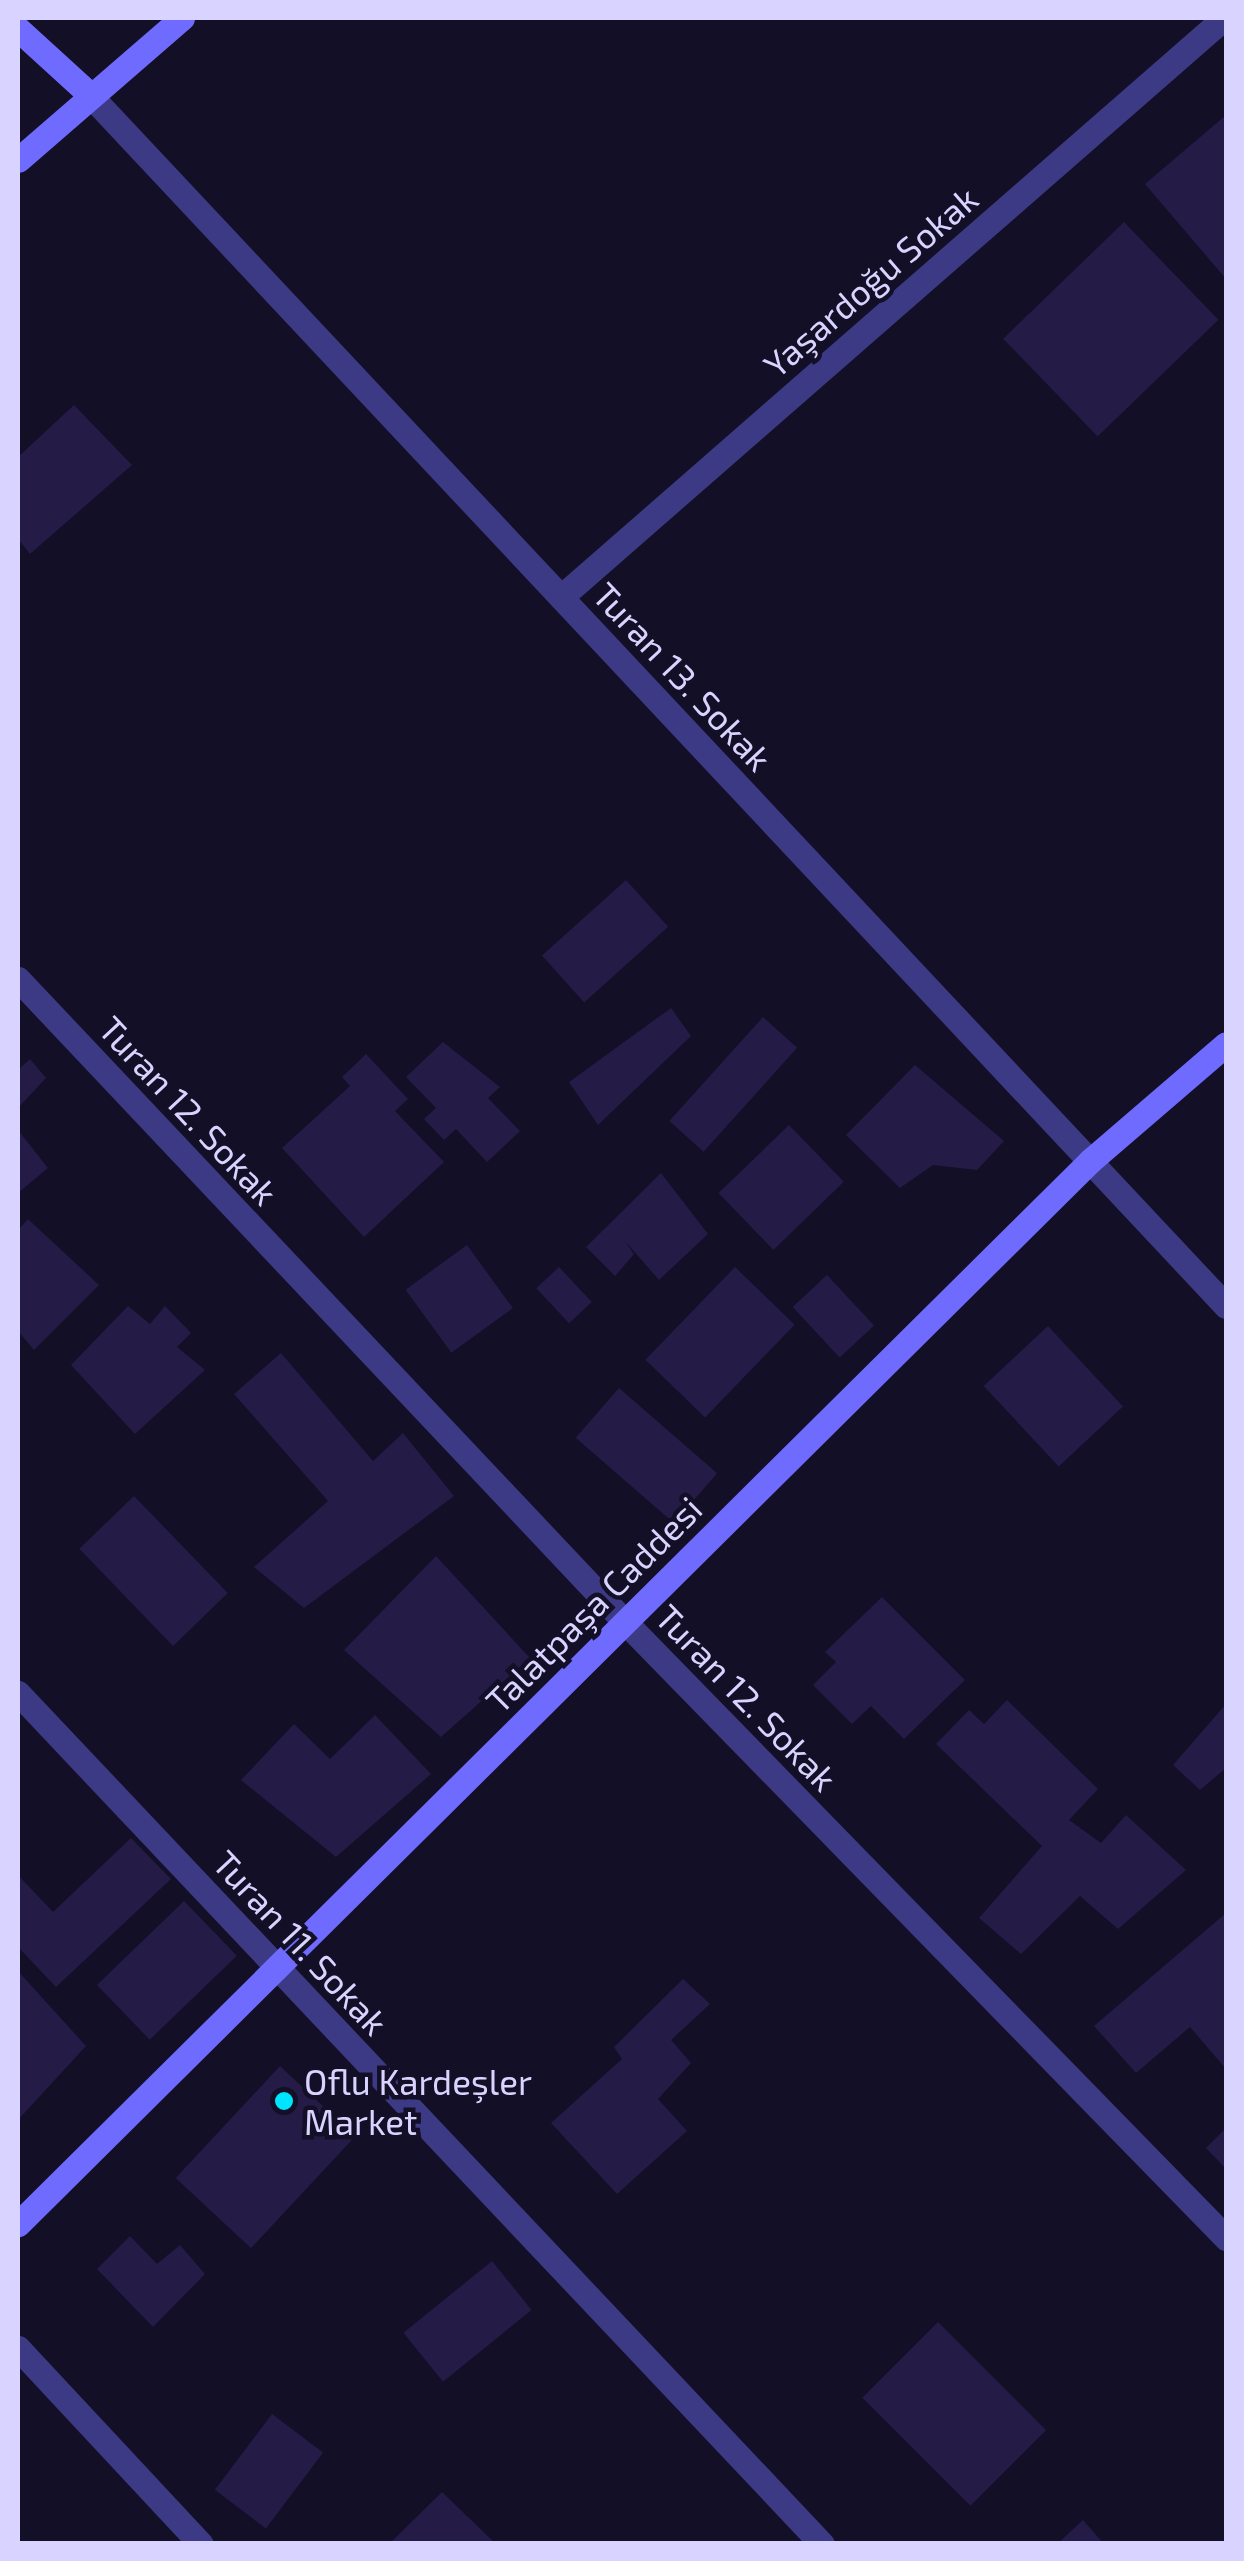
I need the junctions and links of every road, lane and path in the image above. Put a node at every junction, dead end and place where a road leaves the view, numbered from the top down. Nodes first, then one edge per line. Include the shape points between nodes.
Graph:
1 (182, 18) edge
2 (1224, 18) edge
3 (18, 30) edge
4 (88, 93) junction
5 (18, 160) edge
6 (562, 598) junction
7 (18, 979) edge
8 (1226, 1044) edge
9 (1090, 1161) junction
10 (1226, 1306) edge
11 (625, 1622) junction
12 (18, 1693) edge
13 (277, 1967) junction
14 (18, 2224) edge
15 (1226, 2238) edge
16 (18, 2348) edge
17 (201, 2544) edge
18 (822, 2544) edge

1 - 4 street
2 - 6 street, Yaşardoğu Sokak
3 - 4 street
4 - 5 street
4 - 6 street, Turan 13. Sokak
6 - 9 street, Turan 13. Sokak
7 - 11 street, Turan 12. Sokak
8 - 9 street, Talatpaşa Caddesi
9 - 10 street, Turan 13. Sokak
9 - 11 street, Talatpaşa Caddesi
11 - 13 street, Talatpaşa Caddesi
11 - 15 street, Turan 12. Sokak
12 - 13 street, Turan 11. Sokak
13 - 14 street, Talatpaşa Caddesi
13 - 18 street, Turan 11. Sokak
16 - 17 street

